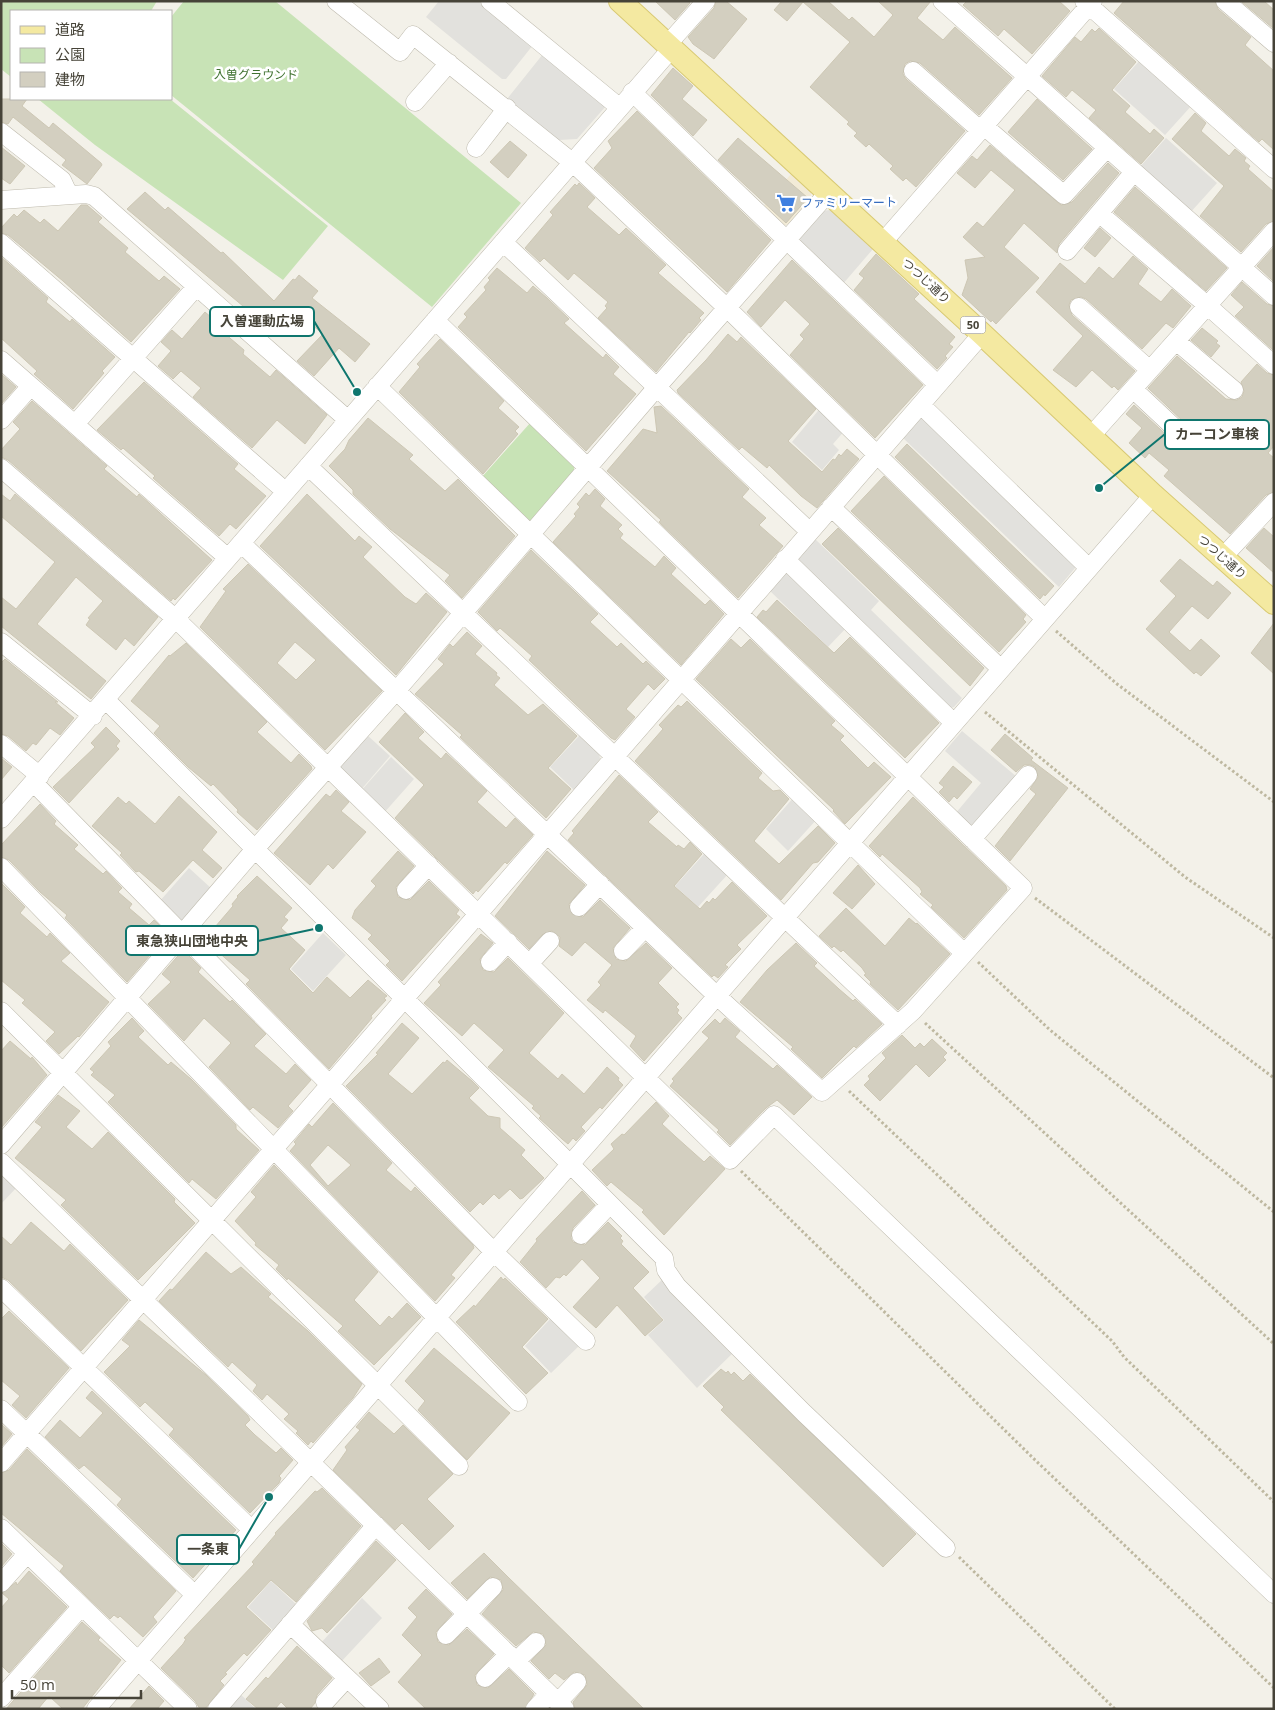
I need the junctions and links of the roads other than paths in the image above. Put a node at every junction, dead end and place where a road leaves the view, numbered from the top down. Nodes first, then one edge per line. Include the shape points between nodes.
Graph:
1 (490, 1) edge
2 (620, 1) edge
3 (706, 1) edge
4 (942, 1) edge
5 (1225, 1) edge
6 (1089, 3) edge
7 (342, 6) edge
8 (1274, 44) edge
9 (670, 46) junction
10 (449, 63) junction
11 (913, 71) dead end
12 (1027, 77) junction
13 (632, 92) junction
14 (415, 102) dead end
15 (619, 107) junction
16 (506, 108) junction
17 (982, 128) junction
18 (1, 132) edge
19 (476, 148) dead end
20 (1107, 148) junction
21 (572, 162) junction
22 (1274, 169) edge
23 (1134, 172) junction
24 (828, 193) junction
25 (69, 195) junction
26 (1, 200) edge
27 (1100, 214) junction
28 (1274, 231) edge
29 (787, 239) junction
30 (1, 242) edge
31 (503, 242) junction
32 (882, 242) junction
33 (1067, 251) dead end
34 (1242, 268) junction
35 (196, 287) junction
36 (1274, 296) edge
37 (1208, 306) junction
38 (1079, 307) dead end
39 (727, 308) junction
40 (435, 320) junction
41 (982, 334) junction
42 (1176, 341) junction
43 (134, 358) junction
44 (1, 360) edge
45 (1274, 365) edge
46 (1150, 370) junction
47 (937, 384) junction
48 (377, 386) junction
49 (657, 386) junction
50 (30, 387) junction
51 (1133, 389) junction
52 (1234, 390) dead end
53 (921, 405) junction
54 (347, 419) junction
55 (1, 420) edge
56 (76, 424) junction
57 (1180, 433) dead end
58 (1090, 437) junction
59 (876, 454) junction
60 (308, 466) junction
61 (1, 468) edge
62 (587, 468) junction
63 (285, 490) junction
64 (1153, 494) junction
65 (1274, 502) edge
66 (831, 507) junction
67 (809, 531) junction
68 (531, 535) junction
69 (241, 543) junction
70 (228, 558) junction
71 (1222, 558) junction
72 (785, 559) junction
73 (1089, 568) junction
74 (1274, 603) edge
75 (464, 613) junction
76 (738, 613) junction
77 (176, 619) junction
78 (1044, 619) junction
79 (1, 642) edge
80 (1001, 669) junction
81 (680, 680) junction
82 (397, 690) junction
83 (106, 700) junction
84 (93, 716) junction
85 (954, 723) junction
86 (1, 744) edge
87 (614, 756) junction
88 (327, 767) junction
89 (1028, 775) dead end
90 (908, 776) junction
91 (37, 780) junction
92 (1, 819) edge
93 (548, 835) junction
94 (972, 839) junction
95 (850, 843) junction
96 (255, 850) junction
97 (429, 865) junction
98 (1, 867) edge
99 (600, 884) junction
100 (406, 890) dead end
101 (579, 908) dead end
102 (479, 914) junction
103 (785, 917) junction
104 (645, 928) junction
105 (184, 934) junction
106 (508, 942) junction
107 (550, 942) dead end
108 (623, 950) dead end
109 (965, 952) junction
110 (490, 962) dead end
111 (530, 963) junction
112 (717, 996) junction
113 (129, 999) junction
114 (404, 999) junction
115 (1, 1011) edge
116 (898, 1025) junction
117 (64, 1074) junction
118 (646, 1077) junction
119 (330, 1085) junction
120 (1, 1145) edge
121 (273, 1149) junction
122 (1, 1162) edge
123 (570, 1164) junction
124 (610, 1204) junction
125 (212, 1218) junction
126 (581, 1235) dead end
127 (494, 1252) junction
128 (1, 1288) edge
129 (143, 1299) junction
130 (436, 1318) junction
131 (586, 1341) dead end
132 (84, 1368) junction
133 (378, 1386) junction
134 (518, 1402) dead end
135 (1, 1409) edge
136 (27, 1434) junction
137 (1, 1463) edge
138 (310, 1463) junction
139 (459, 1466) dead end
140 (376, 1525) junction
141 (1, 1528) edge
142 (252, 1530) junction
143 (946, 1548) road end
144 (27, 1554) junction
145 (1, 1583) edge
146 (493, 1587) dead end
147 (1274, 1594) edge
148 (195, 1595) junction
149 (81, 1607) junction
150 (467, 1613) junction
151 (290, 1624) junction
152 (446, 1635) dead end
153 (536, 1642) dead end
154 (512, 1658) junction
155 (138, 1661) junction
156 (347, 1678) junction
157 (485, 1678) dead end
158 (577, 1682) dead end
159 (1, 1698) edge
160 (325, 1702) dead end
161 (557, 1702) edge
162 (96, 1709) edge
163 (188, 1709) edge
164 (217, 1709) edge
165 (380, 1709) edge
166 (535, 1709) edge

1 - 15 street
2 - 9 main road, つつじ通り / 50
3 - 9 street
4 - 12 street
5 - 8 street
6 - 12 street
6 - 22 street
7 - 10 street via 400,52 414,34
9 - 13 street
9 - 24 main road, つつじ通り / 50
10 - 14 street
10 - 16 street
11 - 17 street
12 - 17 street
12 - 20 street
13 - 15 street
13 - 29 street
15 - 21 street
16 - 19 street
16 - 21 street
17 - 20 street via 1064,195
17 - 32 street
18 - 25 street via 62,180
20 - 23 street
21 - 31 street
21 - 39 street
23 - 27 street
23 - 34 street
24 - 29 street
24 - 32 main road, つつじ通り / 50
25 - 26 street
25 - 35 street via 94,196
27 - 33 street
27 - 37 street
28 - 34 street
29 - 39 street
29 - 47 street
30 - 43 street
31 - 40 street
31 - 49 street
32 - 41 main road, つつじ通り / 50
34 - 36 street
34 - 37 street
35 - 43 street
35 - 54 street
37 - 42 street
37 - 45 street
38 - 46 street
39 - 49 street
39 - 59 street
40 - 48 street
40 - 62 street
41 - 47 street
41 - 58 main road, つつじ通り / 50
42 - 46 street
42 - 52 street
43 - 56 street
43 - 63 street
44 - 50 street
46 - 51 street
47 - 53 street
48 - 54 street
48 - 68 street
49 - 62 street
49 - 67 street
50 - 55 street
50 - 56 street
51 - 57 street
51 - 58 street
53 - 59 street
53 - 73 street
54 - 60 street
56 - 70 street
58 - 64 main road, つつじ通り / 50
59 - 66 street
59 - 78 street
60 - 63 street
60 - 75 street
61 - 77 street
62 - 68 street
62 - 76 street
63 - 69 street
64 - 71 main road, つつじ通り / 50
64 - 73 street
65 - 71 street
66 - 67 street
66 - 80 street
67 - 72 street
68 - 75 street
68 - 81 street
69 - 70 street
69 - 82 street
70 - 77 street
71 - 74 main road, つつじ通り / 50
72 - 76 street
72 - 85 street
73 - 78 street
75 - 82 street
75 - 87 street
76 - 81 street
76 - 90 street
77 - 83 street
77 - 88 street
78 - 80 street
79 - 84 street
80 - 85 street
81 - 87 street
81 - 95 street
82 - 88 street
82 - 93 street
83 - 84 street
83 - 96 street
84 - 91 street
85 - 90 street
86 - 91 street
87 - 93 street
87 - 103 street
88 - 96 street
88 - 97 street
89 - 94 street
90 - 94 street
90 - 95 street
91 - 92 street
91 - 105 street
93 - 99 street
93 - 102 street
94 - 109 street via 1023,888
95 - 103 street
95 - 109 street
96 - 105 street
96 - 114 street
97 - 100 street
97 - 102 street
98 - 113 street
99 - 101 street
99 - 104 street
102 - 106 street
102 - 114 street
103 - 112 street
103 - 116 street
104 - 108 street
104 - 112 street
105 - 113 street
105 - 119 street
106 - 110 street
106 - 111 street
107 - 111 street
109 - 116 street
111 - 118 street
112 - 116 street via 820,1091 838,1080
112 - 118 street
113 - 117 street
113 - 121 street
114 - 119 street
114 - 123 street
115 - 117 street
117 - 120 street
117 - 125 street
118 - 123 street
118 - 147 street via 730,1160 774,1115
119 - 121 street
119 - 127 street
121 - 125 street
121 - 130 street
122 - 129 street
123 - 124 street
123 - 127 street
124 - 126 street
124 - 143 street via 664,1258 666,1270 677,1286 804,1414
125 - 129 street
125 - 133 street
127 - 130 street
127 - 131 street
128 - 132 street
129 - 132 street
129 - 138 street
130 - 133 street
130 - 134 street
132 - 136 street
132 - 142 street
133 - 138 street
133 - 139 street
135 - 136 street
136 - 137 street
136 - 148 street
138 - 140 street
138 - 142 street
140 - 150 street
140 - 151 street
141 - 144 street
142 - 148 street
144 - 145 street
144 - 149 street
146 - 150 street
148 - 155 street
149 - 155 street
149 - 159 street
150 - 152 street
150 - 154 street
151 - 156 street
151 - 164 street
153 - 154 street
154 - 157 street
154 - 161 street
155 - 162 street
155 - 163 street
156 - 160 street
156 - 165 street
158 - 161 street
161 - 166 street

